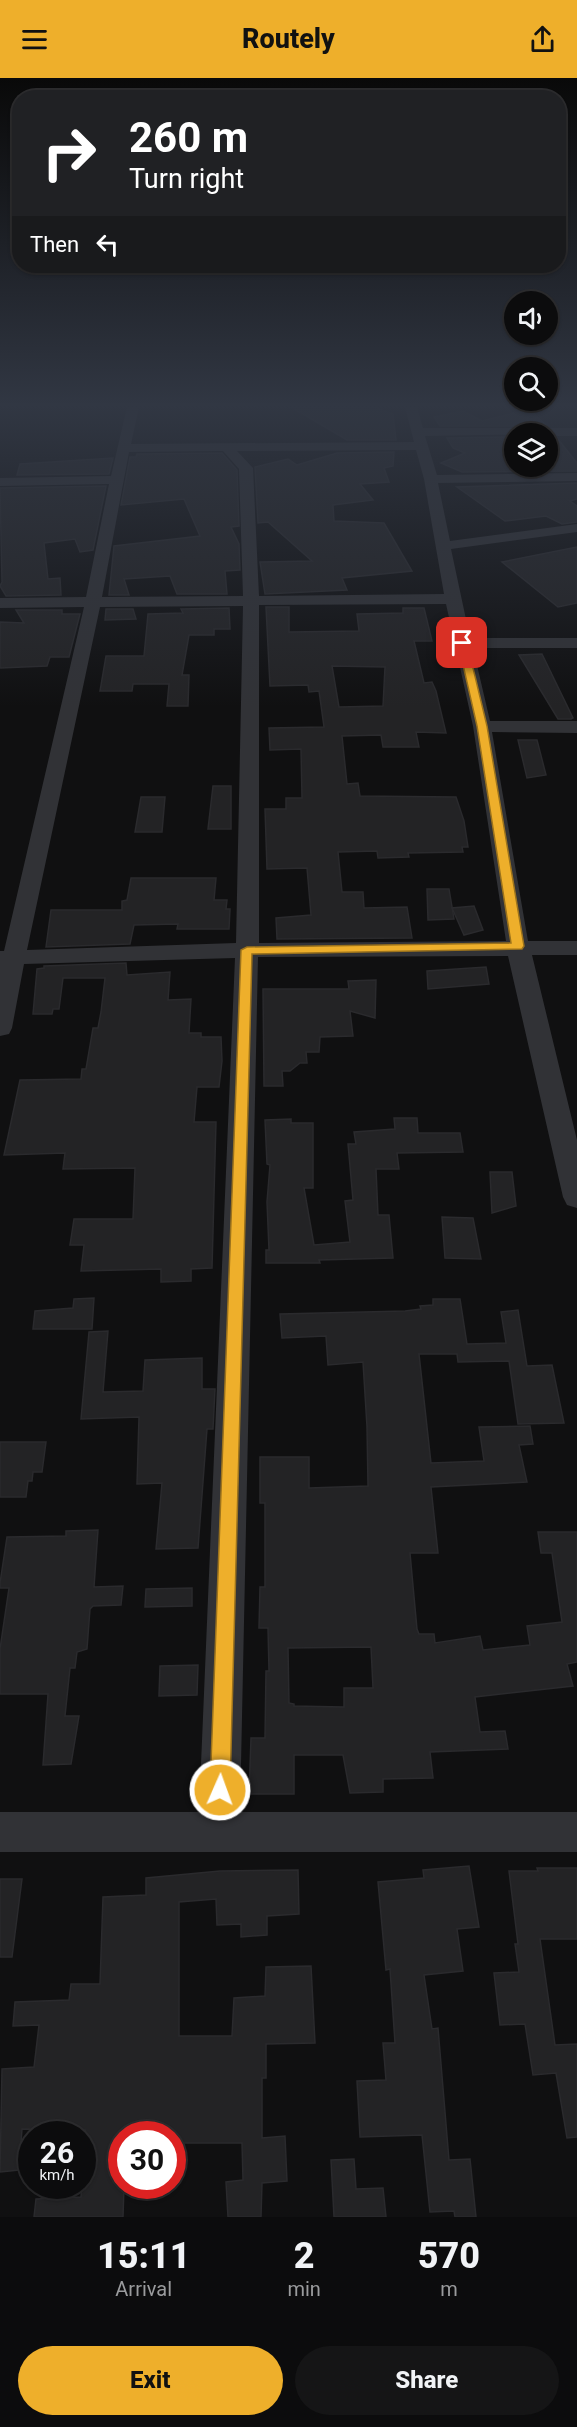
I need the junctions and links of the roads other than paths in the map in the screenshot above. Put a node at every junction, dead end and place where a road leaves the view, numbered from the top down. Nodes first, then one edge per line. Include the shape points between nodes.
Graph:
1 (113, 507) edge
2 (247, 507) edge
3 (436, 507) edge
4 (577, 528) edge
5 (443, 546) junction
6 (453, 599) junction
7 (251, 600) junction
8 (94, 602) junction
9 (0, 603) edge
10 (462, 643) junction
11 (577, 644) edge
12 (482, 726) junction
13 (577, 727) edge
14 (518, 946) junction
15 (577, 948) edge
16 (247, 950) junction
17 (6, 958) edge
18 (0, 1029) edge
19 (577, 1197) edge
20 (219, 1831) junction
21 (0, 1832) edge
22 (577, 1832) edge

1 - 8 street
2 - 7 street
3 - 5 street
4 - 5 street
5 - 6 street
6 - 7 street
6 - 10 street
7 - 8 street
7 - 16 street
8 - 9 street
8 - 17 street
10 - 11 street
10 - 12 street
12 - 13 street
12 - 14 street
14 - 15 street
14 - 16 street
14 - 19 street
16 - 17 street
16 - 20 street
17 - 18 street
20 - 21 street
20 - 22 street

